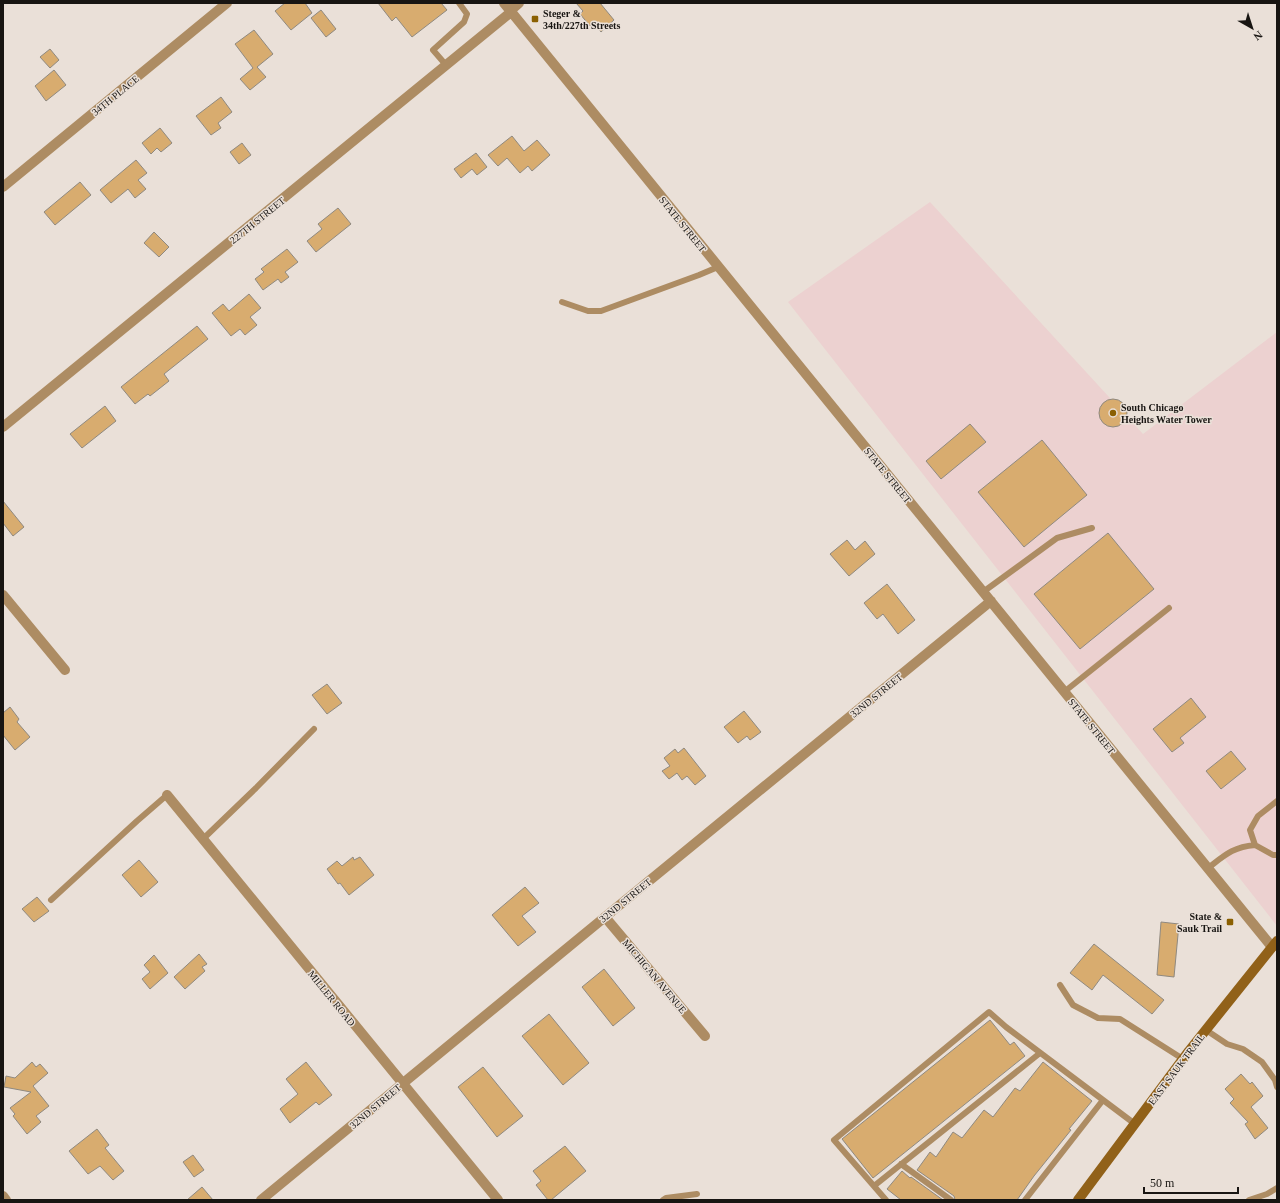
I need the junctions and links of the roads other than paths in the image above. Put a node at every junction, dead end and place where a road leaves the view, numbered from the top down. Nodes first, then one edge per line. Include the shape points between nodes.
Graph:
1 (227, 3) edge
2 (459, 3) edge
3 (519, 3) edge
4 (508, 9) edge
5 (446, 66) junction
6 (3, 187) edge
7 (718, 267) junction
8 (562, 302) dead end
9 (3, 427) edge
10 (1092, 528) dead end
11 (983, 592) junction
12 (3, 595) edge
13 (990, 601) junction
14 (1169, 608) dead end
15 (65, 670) dead end
16 (1064, 692) junction
17 (314, 729) dead end
18 (167, 795) joint
19 (1277, 801) edge
20 (203, 839) junction
21 (1256, 845) junction
22 (1277, 855) edge
23 (1208, 868) junction
24 (51, 900) dead end
25 (605, 917) junction
26 (1274, 944) edge
27 (1060, 985) dead end
28 (1206, 1030) junction
29 (704, 1036) dead end
30 (1040, 1052) junction
31 (1183, 1059) junction
32 (402, 1084) junction
33 (1277, 1087) edge
34 (1103, 1100) junction
35 (1135, 1124) junction
36 (901, 1164) junction
37 (874, 1186) junction
38 (1277, 1188) edge
39 (697, 1194) dead end
40 (3, 1196) edge
41 (6, 1200) edge
42 (261, 1200) edge
43 (498, 1200) edge
44 (663, 1200) edge
45 (886, 1200) edge
46 (951, 1200) edge
47 (1025, 1200) edge
48 (1078, 1200) edge
49 (1249, 1200) edge

1 - 6 street, 34TH PLACE
2 - 5 lane via 467,14 464,22 433,50
3 - 4 street, 227TH STREET
4 - 5 street, 227TH STREET
4 - 7 street, STATE STREET
5 - 9 street, 227TH STREET
7 - 8 lane via 601,311 588,311
7 - 11 street, STATE STREET
10 - 11 lane via 1057,538
11 - 13 street, STATE STREET
12 - 15 street
13 - 16 street, STATE STREET
13 - 25 street, 32ND STREET
14 - 16 lane
16 - 23 street, STATE STREET
17 - 20 lane
18 - 20 street, MILLER ROAD
18 - 24 lane
19 - 21 lane via 1258,816 1250,830
20 - 32 street, MILLER ROAD
21 - 22 lane
21 - 23 lane via 1228,852
23 - 26 street, STATE STREET
25 - 29 street, MICHIGAN AVENUE
25 - 32 street, 32ND STREET
26 - 28 main road, EAST SAUK TRAIL
27 - 31 lane via 1073,1005 1098,1018 1120,1019
28 - 31 main road, EAST SAUK TRAIL
28 - 33 lane via 1262,1062
30 - 34 lane
30 - 36 lane
30 - 37 lane via 989,1012 834,1140
31 - 35 main road, EAST SAUK TRAIL
32 - 42 street, 32ND STREET
32 - 43 street, MILLER ROAD
34 - 35 lane
34 - 47 lane
35 - 48 main road, EAST SAUK TRAIL
36 - 37 lane
36 - 46 lane
37 - 45 lane
38 - 49 lane
39 - 44 lane
40 - 41 street

